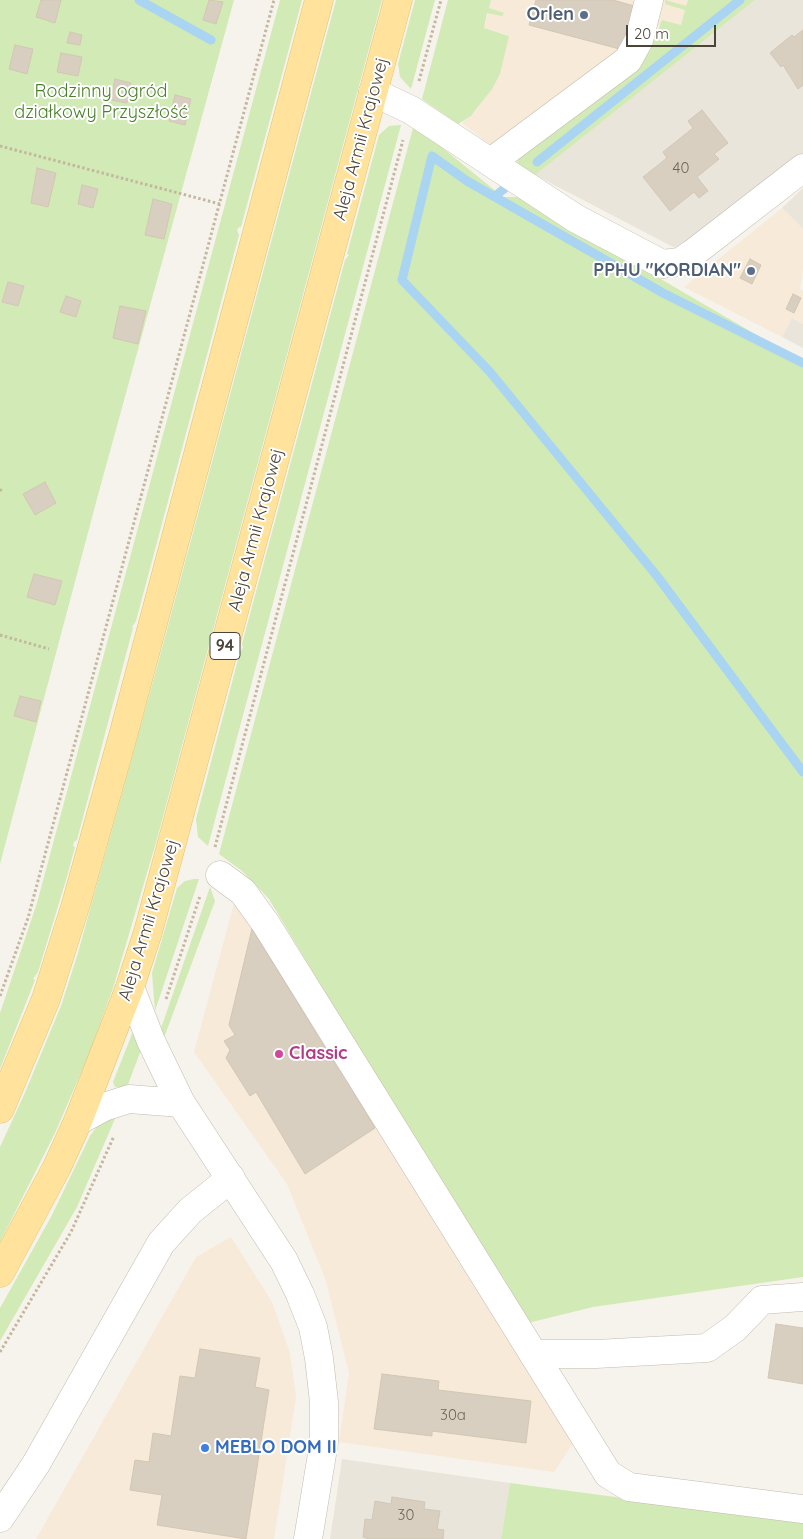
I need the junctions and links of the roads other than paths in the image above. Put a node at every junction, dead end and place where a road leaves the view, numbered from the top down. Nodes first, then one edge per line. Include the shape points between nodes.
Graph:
1 (319, 0) edge
2 (398, 0) edge
3 (649, 0) edge
4 (373, 92) junction
5 (491, 162) junction
6 (803, 168) edge
7 (220, 876) dead end
8 (130, 987) junction
9 (182, 1103) junction
10 (0, 1109) edge
11 (78, 1121) junction
12 (231, 1178) junction
13 (0, 1273) edge
14 (803, 1297) edge
15 (534, 1354) junction
16 (803, 1509) edge
17 (0, 1518) edge
18 (308, 1539) edge

1 - 10 main road via 76,904 46,998
2 - 4 main road, Aleja Armii Krajowej / 94
3 - 5 street via 639,40 628,60
4 - 5 street via 411,110
4 - 8 main road, Aleja Armii Krajowej / 94 via 172,843
5 - 6 street via 576,218 650,259 671,264 692,254
7 - 15 street via 243,892 266,924
8 - 9 street via 151,1041
8 - 11 main road, Aleja Armii Krajowej / 94
9 - 11 street via 129,1099 104,1106
9 - 12 street
11 - 13 main road, Aleja Armii Krajowej / 94
12 - 17 street via 190,1211 161,1243 41,1455
12 - 18 street via 284,1261 314,1335 324,1402 324,1442
14 - 15 street via 762,1300 735,1328 707,1348
15 - 16 street via 608,1474 629,1487

